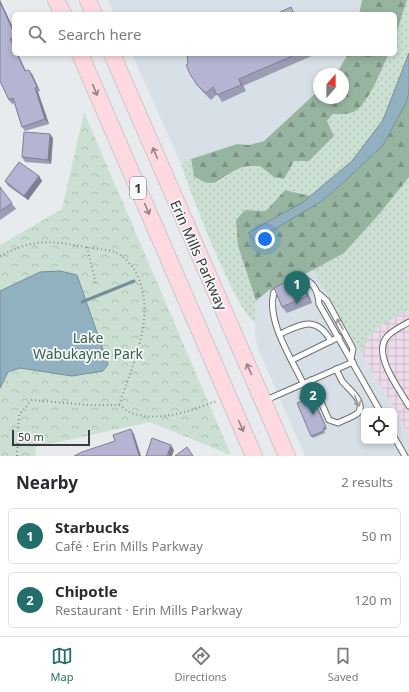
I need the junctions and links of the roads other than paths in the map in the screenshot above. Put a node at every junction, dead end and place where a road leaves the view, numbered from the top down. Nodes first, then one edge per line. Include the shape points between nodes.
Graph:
1 (56, 0) edge
2 (88, 0) edge
3 (61, 12) edge
4 (93, 12) edge
5 (81, 56) edge
6 (113, 56) edge
7 (294, 283) edge
8 (287, 286) edge
9 (318, 293) junction
10 (409, 322) edge
11 (280, 334) junction
12 (339, 337) junction
13 (331, 341) junction
14 (292, 360) junction
15 (352, 360) junction
16 (336, 369) junction
17 (311, 380) junction
18 (303, 383) junction
19 (316, 392) junction
20 (303, 398) dead end
21 (263, 401) junction
22 (409, 406) edge
23 (378, 408) edge
24 (397, 442) edge
25 (254, 456) edge
26 (287, 456) edge
27 (405, 456) edge

1 - 3 main road
2 - 4 main road
5 -> 25 main road, Erin Mills Parkway / 1
21 -> 6 main road, Erin Mills Parkway / 1
7 - 9 lane via 300,280 308,281
8 - 11 lane via 274,292 271,302
9 - 12 lane via 319,304
15 -> 9 lane via 351,345 327,301
10 - 22 lane via 387,338 382,353 386,366
11 - 13 lane via 306,323 325,331
11 - 14 lane
12 - 13 lane
12 - 15 lane
13 - 14 lane
14 - 18 lane
15 - 16 lane
15 - 23 lane
16 - 17 lane
16 -> 19 lane via 342,382 357,399 360,410 357,414 338,423 329,420
17 - 18 lane
17 - 19 lane
18 - 21 lane
19 - 20 lane
21 - 26 main road, Erin Mills Parkway / 1
24 - 27 lane

